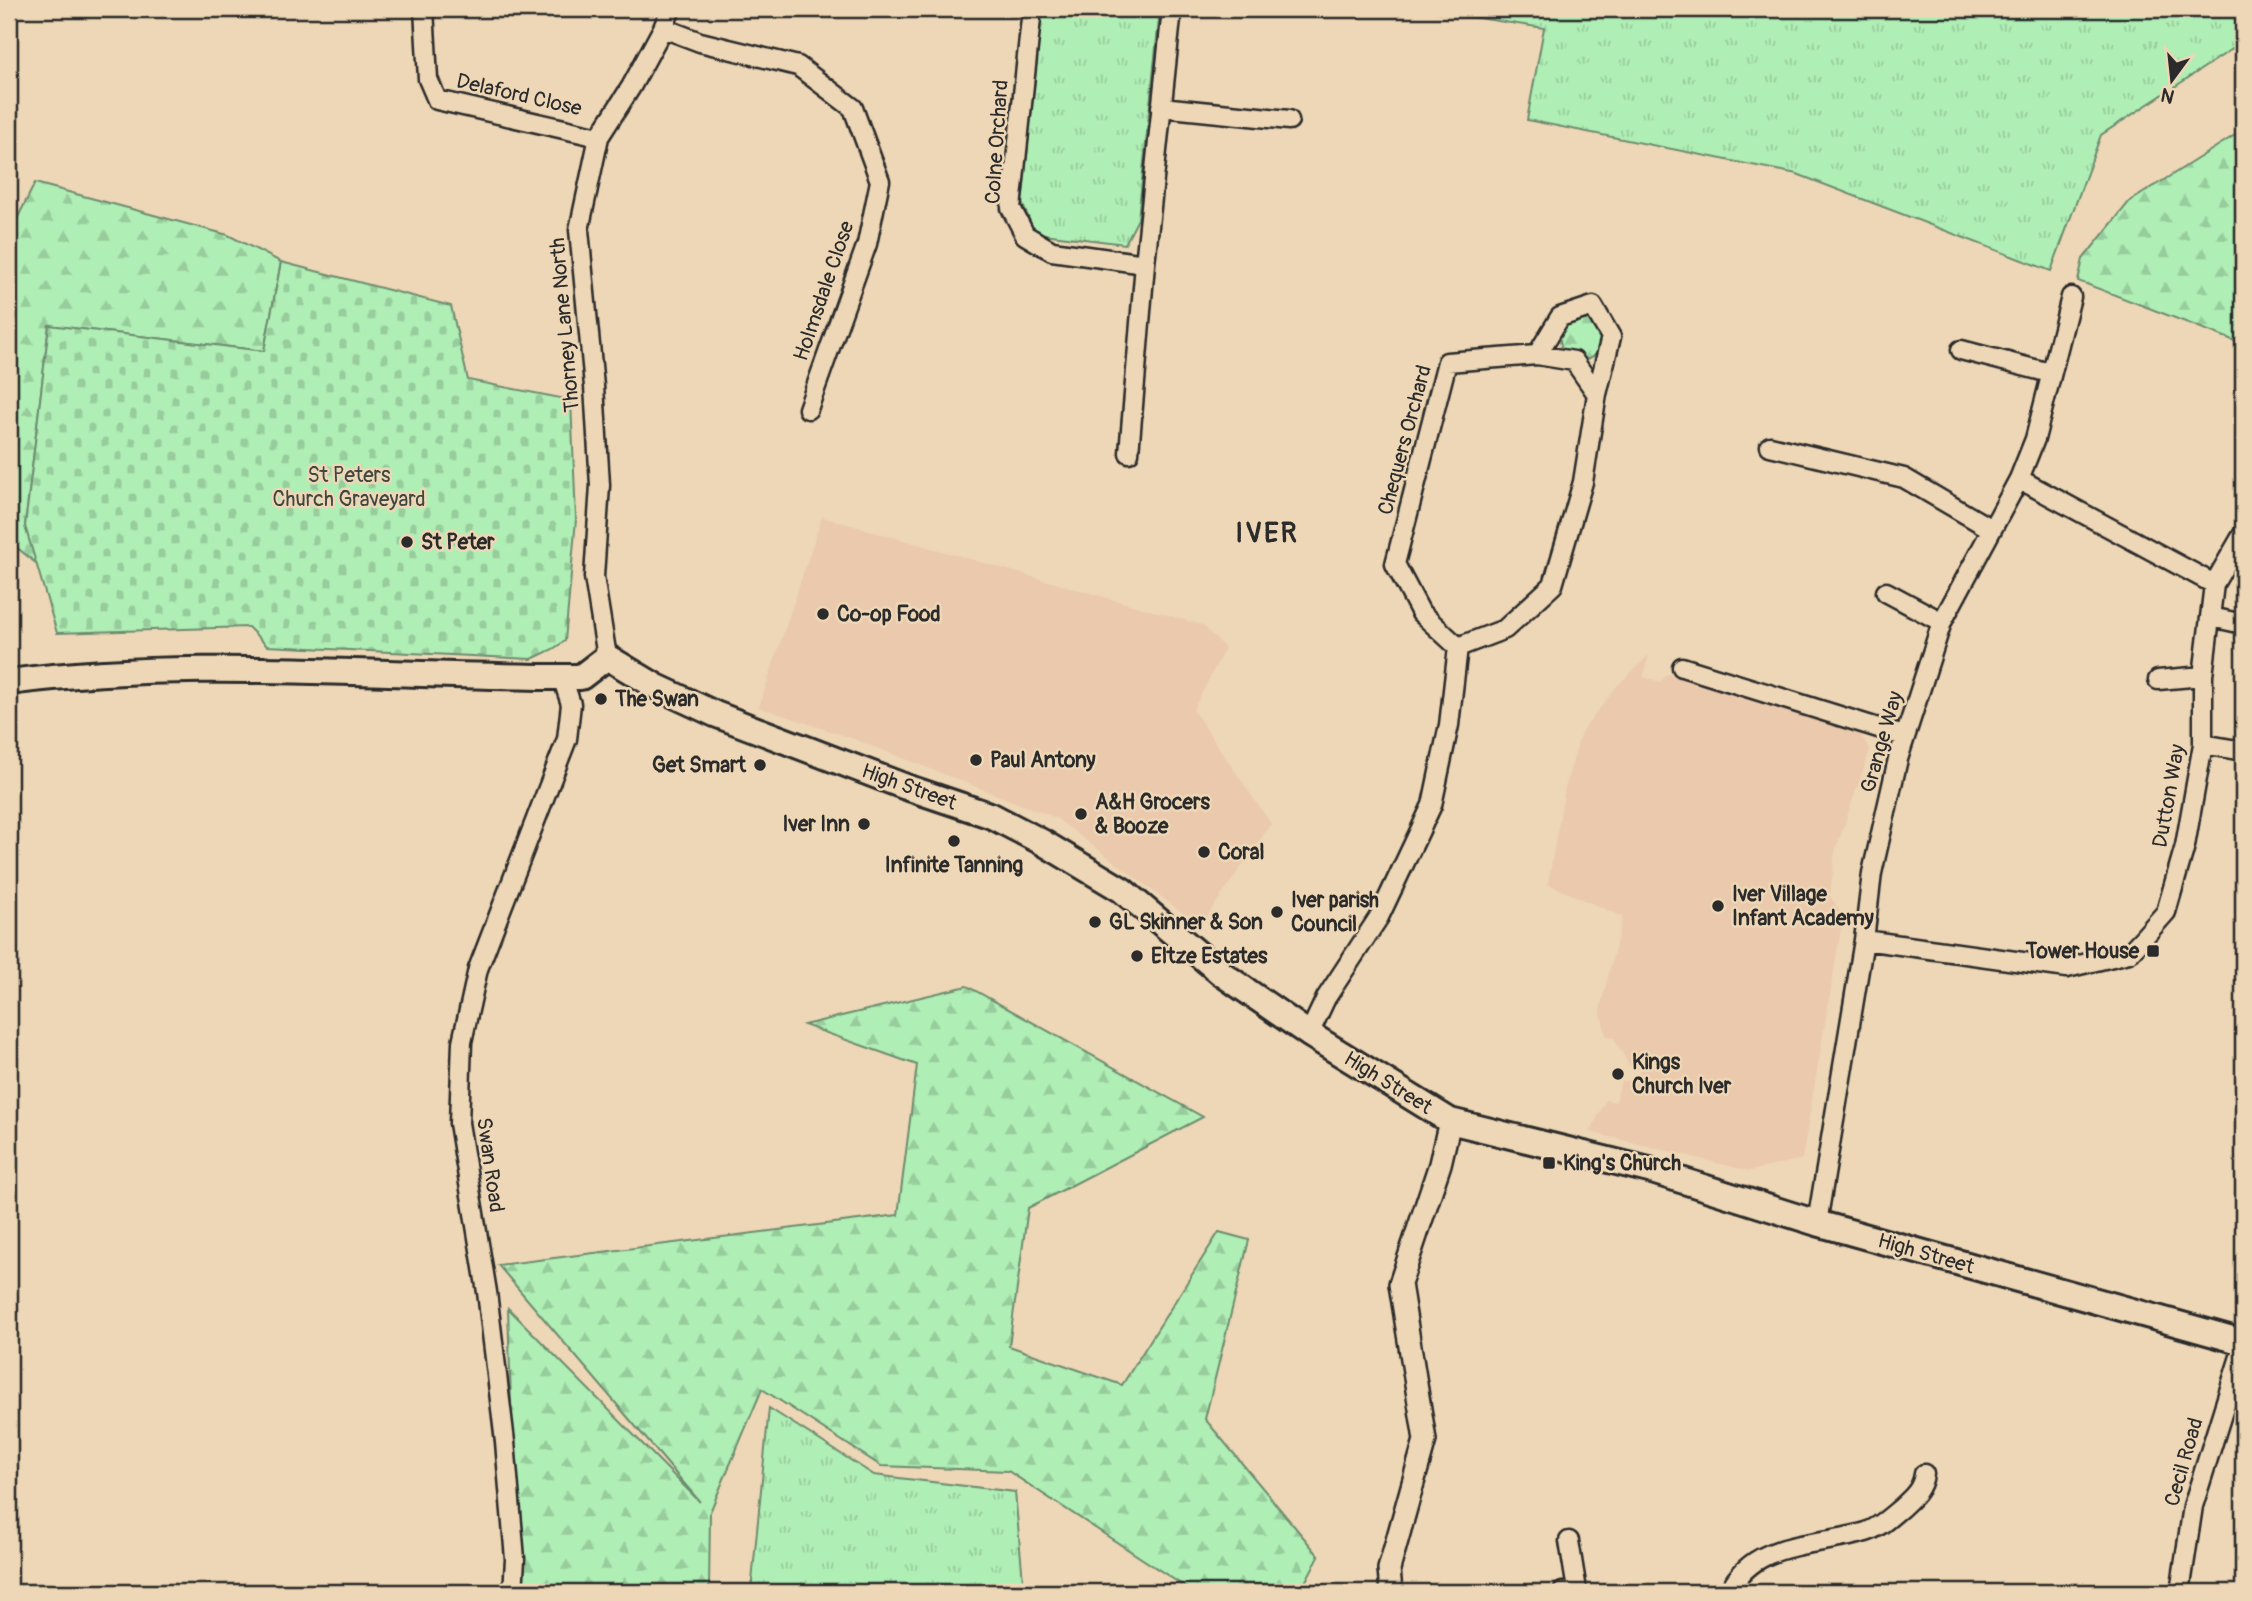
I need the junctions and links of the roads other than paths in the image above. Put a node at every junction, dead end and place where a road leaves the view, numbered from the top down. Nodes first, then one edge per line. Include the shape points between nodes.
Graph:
1 (424, 9) edge
2 (671, 9) edge
3 (1032, 9) edge
4 (1172, 9) edge
5 (663, 28) junction
6 (1161, 107) junction
7 (1289, 120) dead end
8 (599, 137) junction
9 (1145, 264) junction
10 (2071, 298) dead end
11 (1961, 350) dead end
12 (1537, 355) junction
13 (2050, 373) junction
14 (1597, 394) junction
15 (808, 409) dead end
16 (1770, 446) dead end
17 (1129, 453) dead end
18 (2020, 479) junction
19 (1991, 529) junction
20 (2243, 534) edge
21 (2214, 584) junction
22 (1886, 592) dead end
23 (2211, 617) junction
24 (1942, 622) junction
25 (2243, 624) edge
26 (1458, 647) junction
27 (607, 657) junction
28 (1682, 667) dead end
29 (2203, 676) junction
30 (562, 677) junction
31 (2158, 680) dead end
32 (9, 682) edge
33 (1904, 736) junction
34 (2203, 744) junction
35 (2243, 751) edge
36 (1864, 940) junction
37 (1310, 1034) junction
38 (1450, 1121) junction
39 (1817, 1223) junction
40 (2243, 1345) edge
41 (1924, 1474) dead end
42 (1569, 1541) dead end
43 (513, 1592) edge
44 (1391, 1592) edge
45 (1563, 1592) edge
46 (1729, 1592) edge
47 (2180, 1592) edge

1 - 8 street, Delaford Close via 428,79 437,100
2 - 5 street, Thorney Lane North
3 - 9 street, Colne Orchard via 1011,208 1025,235 1052,251
4 - 6 street
5 - 8 street, Thorney Lane North
5 - 15 street, Holmsdale Close via 798,66 853,108 880,181 867,244
6 - 7 street
6 - 9 street
8 - 27 street, Thorney Lane North via 579,230 600,485 594,578
9 - 17 street
10 - 13 street, Grange Way
11 - 13 street
12 - 14 street, Chequers Orchard via 1574,360
12 - 14 street via 1560,317 1593,306 1611,337
12 - 26 street, Chequers Orchard via 1447,362 1395,564 1421,613
13 - 18 street, Grange Way via 2035,439
14 - 26 street via 1583,482 1553,585 1505,629
16 - 19 street via 1904,478
18 - 19 street, Grange Way
18 - 21 street
19 - 24 street, Grange Way
20 - 21 street
21 - 23 street, Dutton Way
22 - 24 street
23 - 25 street
23 - 29 street, Dutton Way
24 - 33 street, Grange Way
26 - 37 street via 1449,724 1432,805 1379,916 1326,998
27 - 30 main road via 580,677
27 - 37 main road, High Street via 715,714 992,816 1042,842 1122,890 1221,973
28 - 33 street
29 - 31 street
29 - 34 street, Dutton Way
30 - 32 main road via 233,668 122,670
30 - 43 street, Swan Road via 571,704 567,739 478,969 462,1042 459,1123 505,1443 515,1559
33 - 36 street, Grange Way via 1872,873
34 - 35 street
34 - 36 street, Dutton Way via 2185,846 2165,912 2129,953 2067,968
36 - 39 street, Grange Way
37 - 38 main road, High Street
38 - 39 main road, High Street via 1649,1170
38 - 44 street via 1399,1284 1425,1440 1389,1569
39 - 40 main road, High Street
40 - 47 street, Cecil Road via 2193,1506
41 - 46 street via 1923,1485 1912,1499 1883,1523 1868,1532 1774,1552 1738,1575
42 - 45 street via 1577,1590

